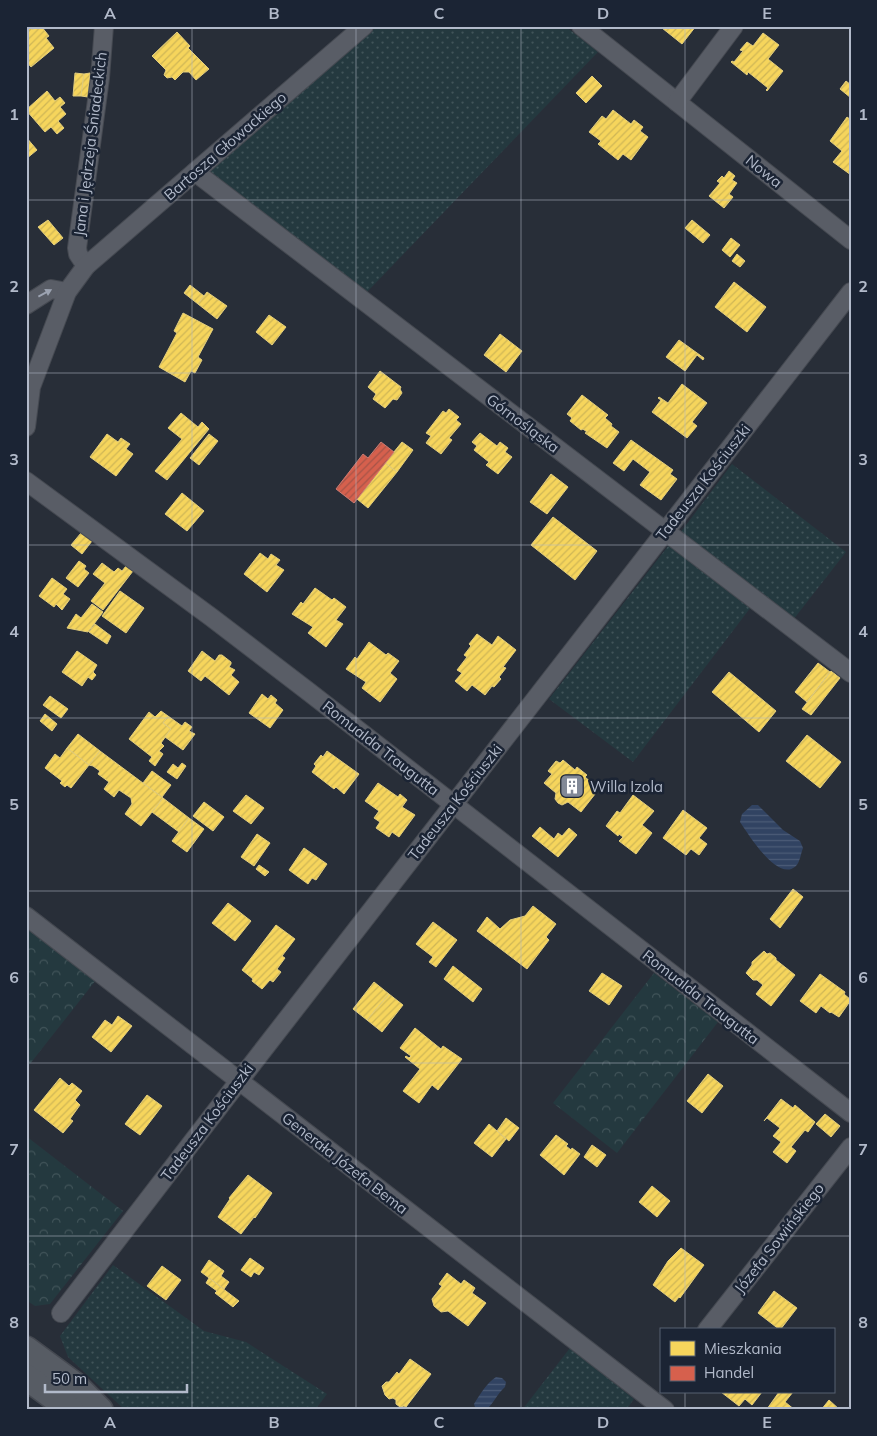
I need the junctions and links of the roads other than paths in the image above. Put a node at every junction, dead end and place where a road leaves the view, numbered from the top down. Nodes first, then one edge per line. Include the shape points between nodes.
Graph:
1 (104, 26) edge
2 (364, 26) edge
3 (581, 26) edge
4 (734, 26) edge
5 (677, 102) junction
6 (195, 172) junction
7 (851, 240) edge
8 (86, 266) junction
9 (67, 292) junction
10 (851, 292) edge
11 (26, 305) edge
12 (26, 427) edge
13 (26, 481) edge
14 (665, 531) junction
15 (851, 673) edge
16 (453, 804) junction
17 (26, 916) edge
18 (239, 1081) junction
19 (851, 1113) edge
20 (851, 1147) edge
21 (62, 1313) dead end
22 (709, 1328) edge
23 (26, 1349) edge
24 (26, 1377) edge
25 (656, 1402) edge
26 (71, 1410) edge
27 (100, 1410) edge

1 - 8 street, Jana i Jędrzeja Śniadeckich via 77,248
2 - 6 street, Bartosza Głowackiego
3 - 5 street, Nowa
4 - 5 street
5 - 7 street, Nowa
6 - 8 street, Bartosza Głowackiego
6 - 14 street, Górnośląska
8 - 9 street
11 -> 9 street via 51,289
9 - 12 street via 31,387
10 - 14 street, Tadeusza Kościuszki
13 - 16 street, Romualda Traugutta via 203,611
14 - 15 street, Górnośląska
14 - 16 street, Tadeusza Kościuszki
16 - 18 street, Tadeusza Kościuszki
16 - 19 street, Romualda Traugutta
17 - 18 street, Generała Józefa Bema
18 - 21 street, Tadeusza Kościuszki
18 - 25 street, Generała Józefa Bema
20 - 22 street, Józefa Sowińskiego
23 - 27 main road via 76,1385
24 - 26 main road

